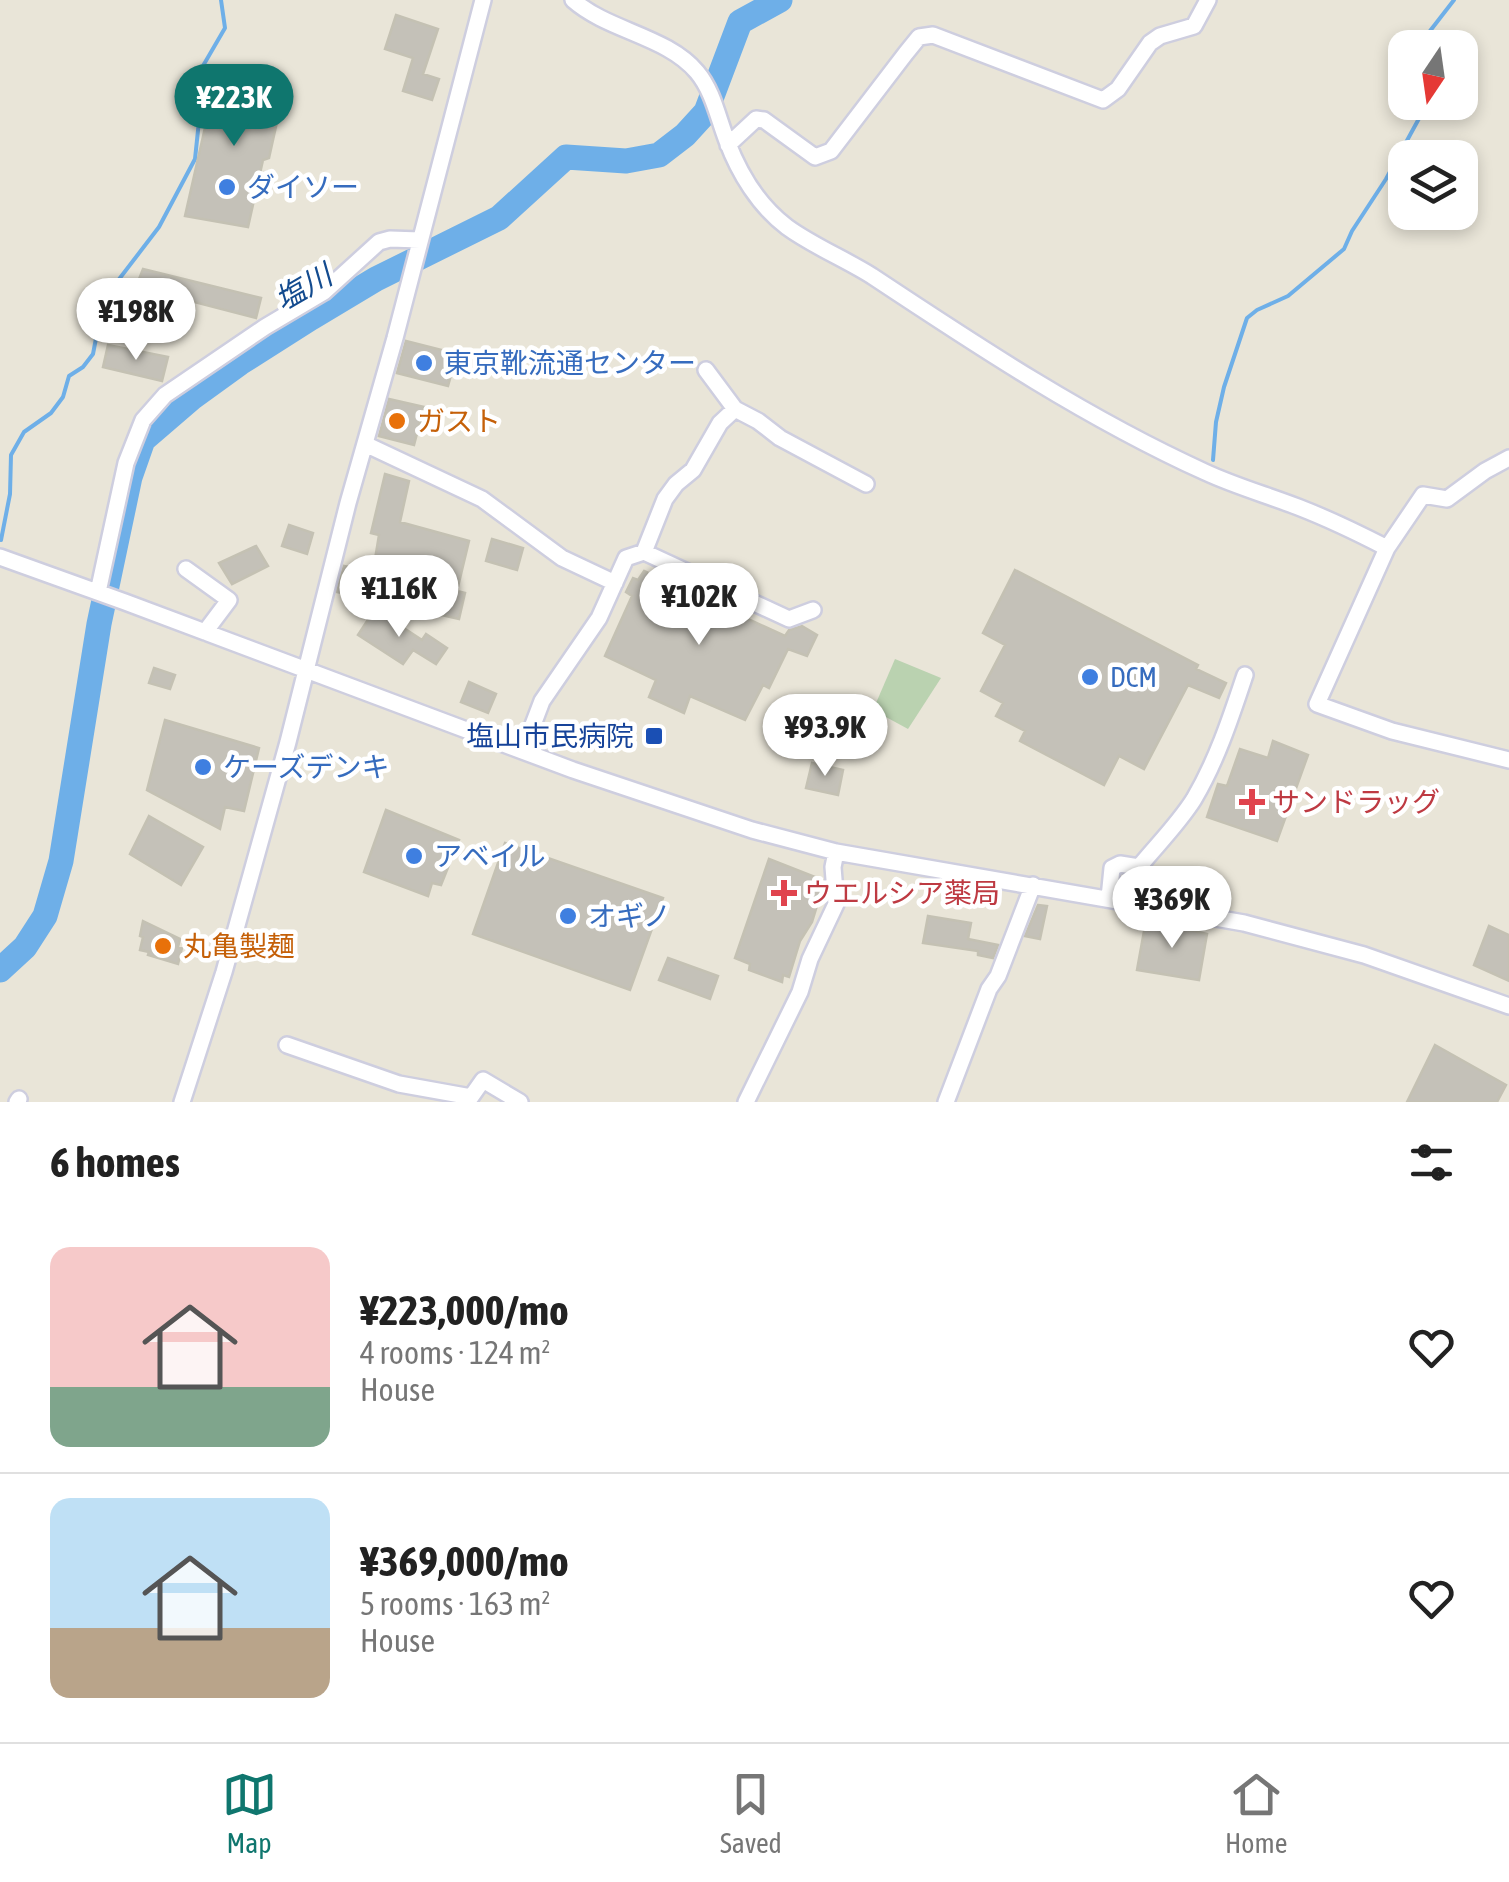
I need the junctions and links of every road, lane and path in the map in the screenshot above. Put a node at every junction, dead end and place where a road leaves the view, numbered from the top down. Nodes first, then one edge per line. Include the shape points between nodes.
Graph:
1 (484, 0) edge
2 (573, 0) edge
3 (1208, 0) edge
4 (728, 145) junction
5 (420, 240) junction
6 (706, 370) dead end
7 (735, 409) junction
8 (366, 444) junction
9 (1509, 458) edge
10 (866, 484) dead end
11 (1387, 548) junction
12 (644, 552) junction
13 (0, 558) edge
14 (186, 569) dead end
15 (615, 583) junction
16 (98, 592) junction
17 (814, 610) dead end
18 (205, 632) junction
19 (306, 671) junction
20 (1246, 675) dead end
21 (522, 752) junction
22 (1509, 760) edge
23 (836, 852) junction
24 (1033, 885) junction
25 (1109, 898) junction
26 (1509, 1006) edge
27 (287, 1045) dead end
28 (182, 1102) edge
29 (520, 1102) edge
30 (746, 1102) edge
31 (946, 1102) edge

1 - 5 street
2 - 4 street via 696,69
3 - 4 street via 1194,26 1150,43 1103,100 933,35 912,45 832,151 815,157 764,120
4 - 11 street via 752,191 788,227 1073,404 1207,473
5 - 8 street
5 - 16 street via 379,242 324,292 164,395 143,420 126,463
6 - 7 street
7 - 10 street
7 - 12 street via 665,500
8 - 15 street via 482,499 562,558
8 - 19 street
9 - 11 street via 1447,499 1422,495
11 - 22 street via 1317,704
12 - 15 street via 626,558
12 - 17 street via 790,619
13 - 16 street
14 - 18 street via 229,600
15 - 21 street via 542,701
16 - 18 street
18 - 19 street
19 - 21 street
19 - 28 street
20 - 25 street via 1192,803 1140,867 1112,868
21 - 23 street via 646,797
23 - 24 street
23 - 30 street via 836,904
24 - 25 street
24 - 31 street
25 - 26 street via 1281,932
27 - 29 street via 399,1084 471,1097 483,1080

